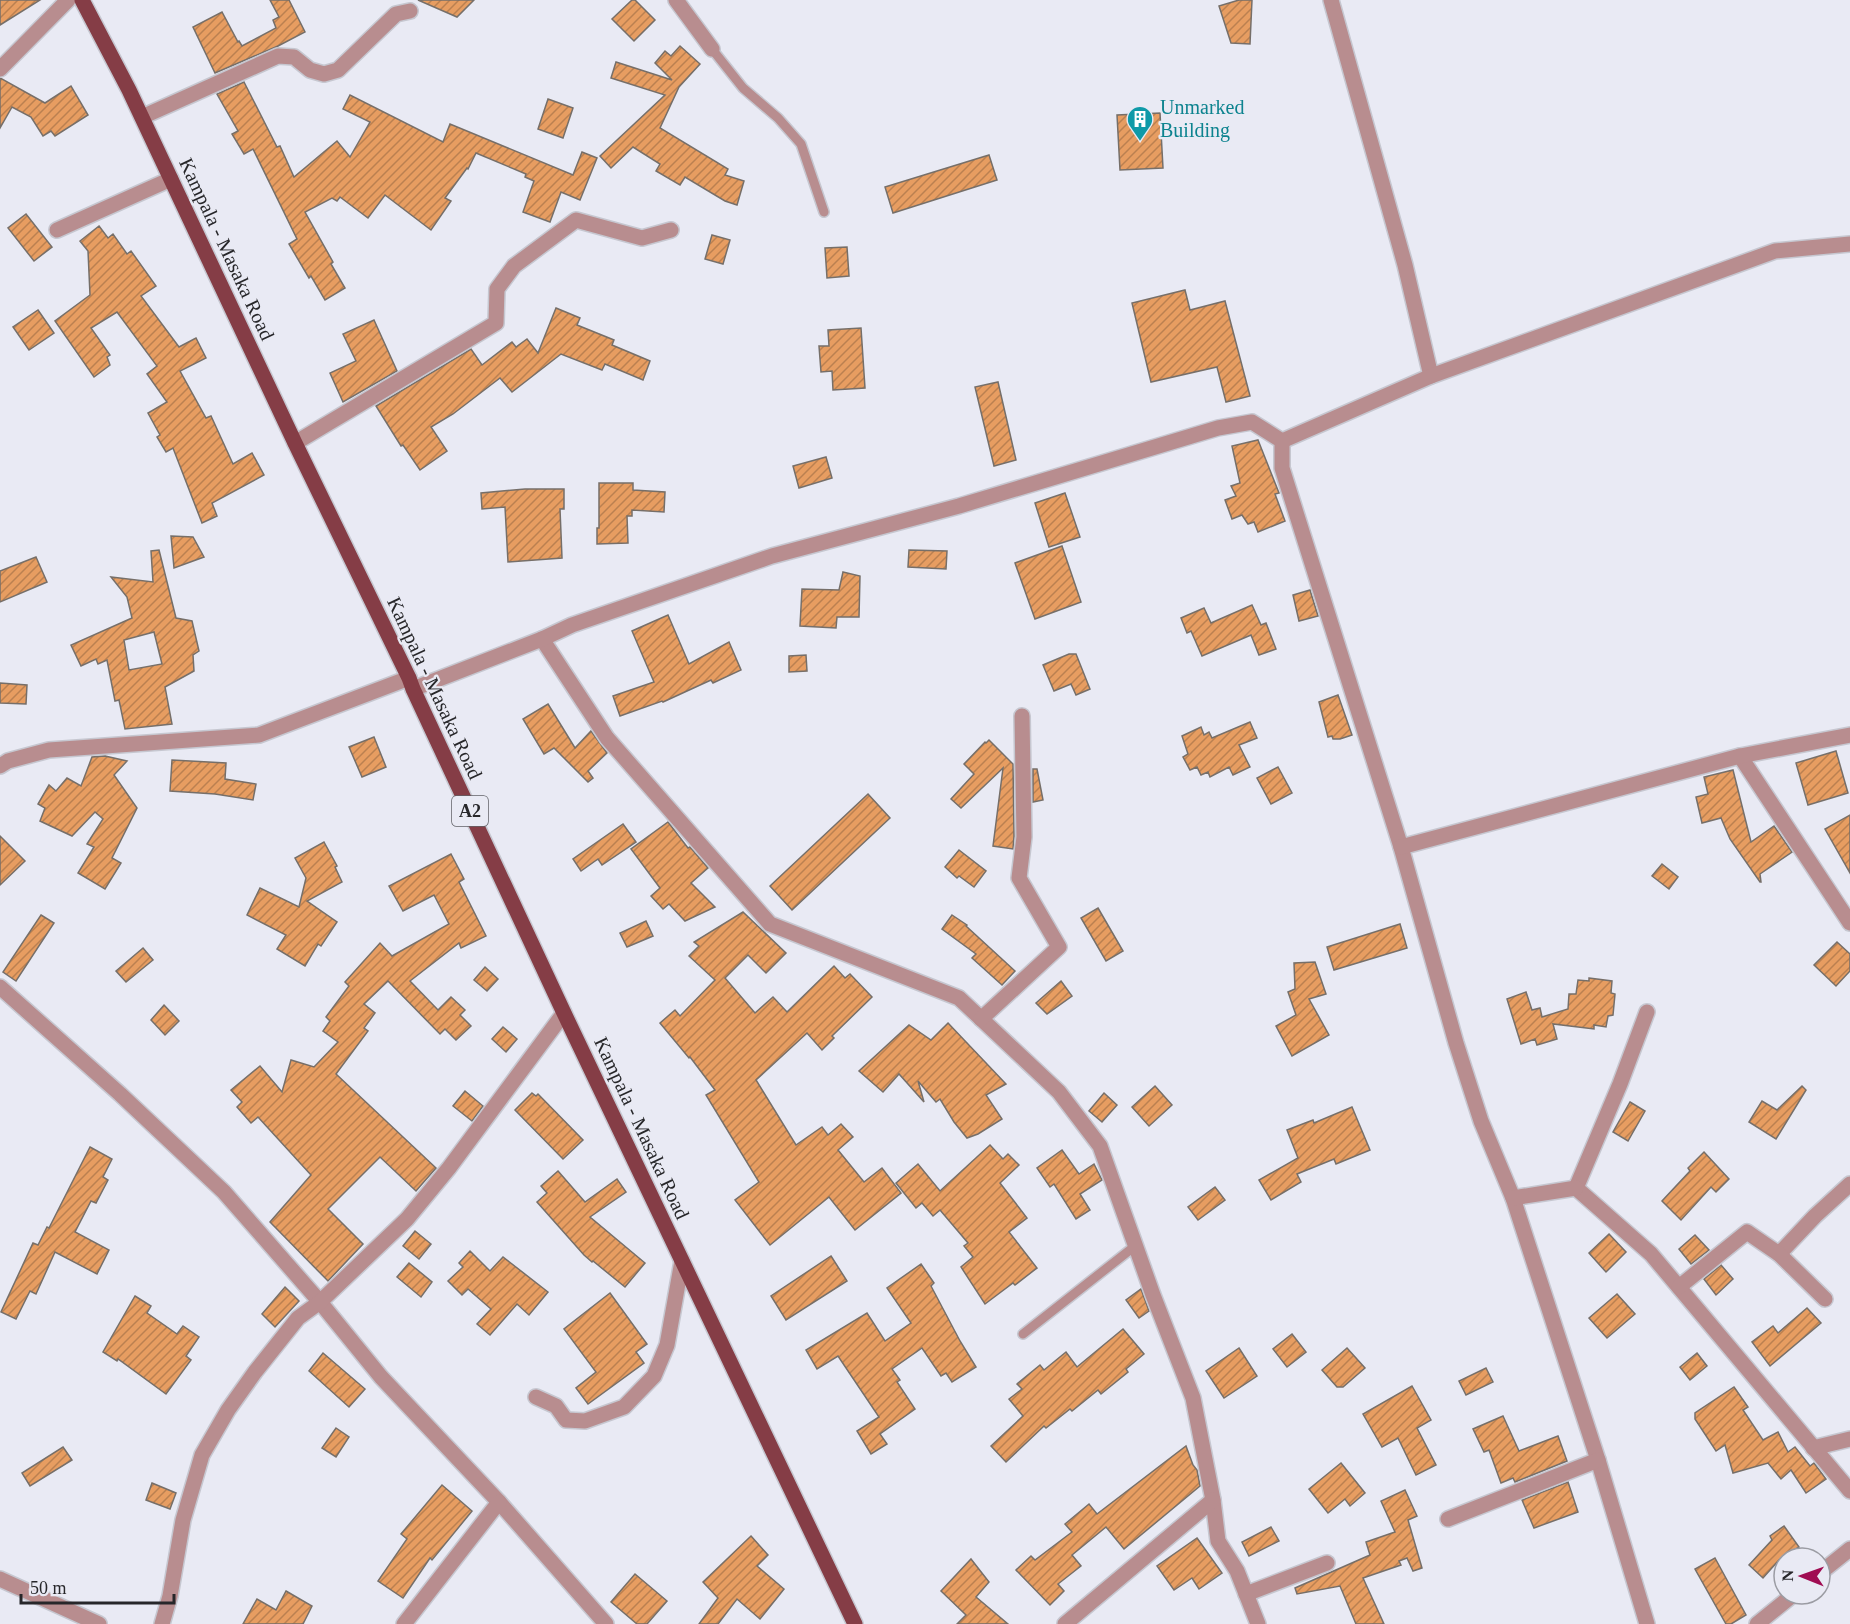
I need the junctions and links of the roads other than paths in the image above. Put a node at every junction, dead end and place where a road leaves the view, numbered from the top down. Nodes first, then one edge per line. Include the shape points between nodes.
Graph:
1 (68, 0) edge
2 (82, 0) edge
3 (676, 0) edge
4 (1336, 2) edge
5 (410, 11) dead end
6 (712, 50) joint
7 (0, 69) edge
8 (142, 117) junction
9 (171, 179) junction
10 (824, 212) dead end
11 (57, 230) dead end
12 (671, 231) dead end
13 (1850, 244) edge
14 (1431, 376) junction
15 (1282, 441) junction
16 (295, 443) junction
17 (542, 639) junction
18 (411, 683) junction
19 (1022, 716) dead end
20 (1850, 735) edge
21 (1740, 756) junction
22 (0, 766) edge
23 (1401, 848) junction
24 (1850, 923) edge
25 (0, 987) edge
26 (564, 1012) junction
27 (1647, 1012) dead end
28 (981, 1019) junction
29 (1850, 1184) edge
30 (1576, 1188) junction
31 (1513, 1197) junction
32 (1135, 1246) junction
33 (1779, 1254) junction
34 (682, 1261) junction
35 (1679, 1287) junction
36 (1825, 1299) dead end
37 (320, 1302) junction
38 (1023, 1334) dead end
39 (536, 1397) dead end
40 (1850, 1439) edge
41 (1813, 1448) junction
42 (1598, 1460) junction
43 (1850, 1491) edge
44 (1213, 1500) junction
45 (499, 1502) junction
46 (1448, 1519) dead end
47 (1850, 1549) edge
48 (1327, 1563) dead end
49 (1832, 1563) edge
50 (0, 1579) edge
51 (1246, 1594) junction
52 (1779, 1606) edge
53 (99, 1624) edge
54 (162, 1624) edge
55 (404, 1624) edge
56 (606, 1624) edge
57 (855, 1624) edge
58 (1065, 1624) edge
59 (1258, 1624) edge
60 (1647, 1624) edge
61 (1757, 1624) edge

1 - 7 street
2 - 8 main road, Kampala - Masaka Road / A2
3 - 6 street
4 - 14 street
5 - 8 street via 396,14 338,70 324,75 294,57 278,56
6 - 10 lane via 743,88 801,144
8 - 9 main road, Kampala - Masaka Road / A2
9 - 11 street
9 - 16 main road, Kampala - Masaka Road / A2
12 - 16 street via 642,238 576,220 514,266 497,289 496,323
13 - 14 street via 1775,251
14 - 15 street
15 - 17 street via 1252,422 1218,428 959,506 772,556
15 - 23 street via 1282,468
16 - 18 main road, Kampala - Masaka Road / A2
17 - 18 street
17 - 28 street via 607,738 770,924 959,998
18 - 22 street via 259,735 49,750
18 - 26 main road, Kampala - Masaka Road / A2
19 - 28 street via 1024,837 1019,878 1059,947
20 - 21 street
21 - 23 street
21 - 24 street
23 - 31 street via 1459,1054 1481,1121
25 - 37 street via 224,1192
26 - 34 main road, Kampala - Masaka Road / A2
26 - 37 street via 407,1219
27 - 30 street
28 - 32 street via 1059,1092 1100,1146
29 - 33 street
30 - 31 street
30 - 35 street via 1651,1254
31 - 42 street
32 - 38 lane
32 - 44 street via 1193,1398
33 - 35 street via 1747,1232
33 - 36 street
34 - 39 street via 667,1345 654,1376 624,1407 585,1421 566,1420 556,1406
34 - 57 main road, Kampala - Masaka Road / A2
35 - 41 street
37 - 45 street via 381,1377
37 - 54 street via 298,1318 255,1372 202,1455 183,1520
40 - 41 street
41 - 43 street
42 - 46 street
42 - 60 street
44 - 51 street via 1218,1541
44 - 58 street
45 - 55 street
45 - 56 street
47 - 49 street
48 - 51 street
50 - 53 street
51 - 59 street
52 - 61 street

